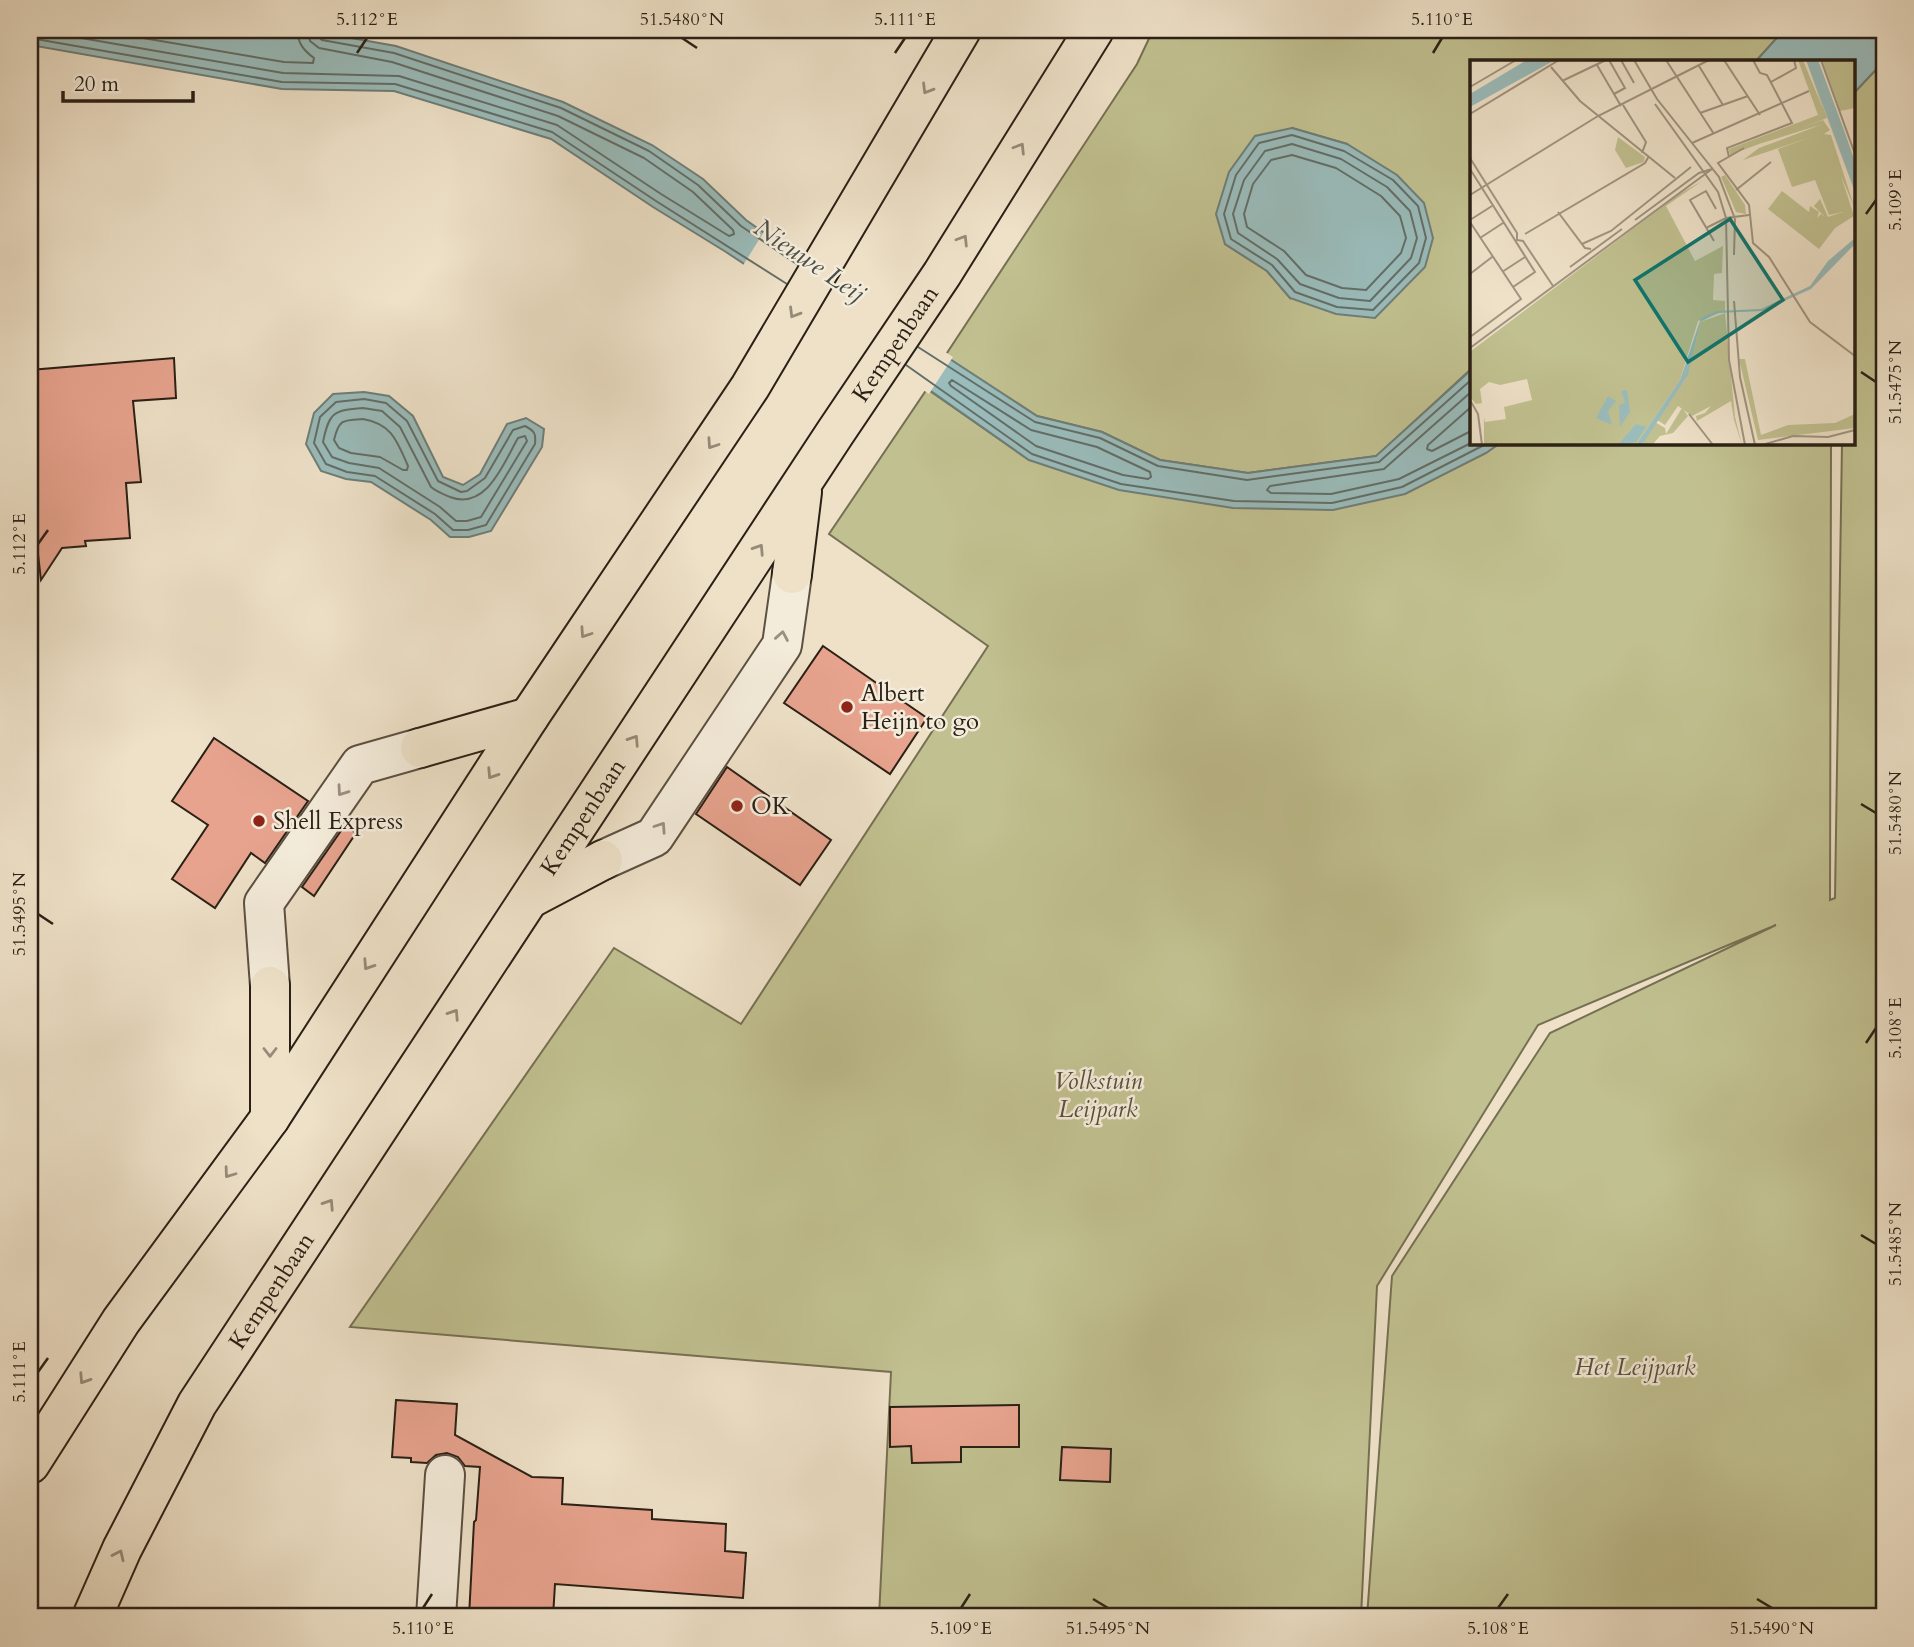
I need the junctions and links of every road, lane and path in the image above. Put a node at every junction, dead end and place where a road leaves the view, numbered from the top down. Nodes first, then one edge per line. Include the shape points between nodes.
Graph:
1 (961, 30) edge
2 (1094, 30) edge
3 (803, 483) junction
4 (792, 574) joint
5 (529, 717) junction
6 (420, 748) joint
7 (603, 860) joint
8 (529, 899) junction
9 (270, 986) joint
10 (270, 1118) junction
11 (30, 1464) edge
12 (445, 1475) dead end
13 (92, 1617) edge
14 (436, 1617) edge

1 -> 5 highway via 750,387
3 -> 2 highway, Kempenbaan via 942,274
3 - 4 highway
8 -> 3 highway, Kempenbaan
7 -> 4 street, Kempenbaan via 654,837 782,645
5 - 6 highway
5 -> 10 highway
6 -> 9 street via 360,765 264,903
7 - 8 highway
13 -> 8 highway, Kempenbaan via 197,1404
9 -> 10 highway
10 -> 11 highway via 121,1321
12 - 14 street

